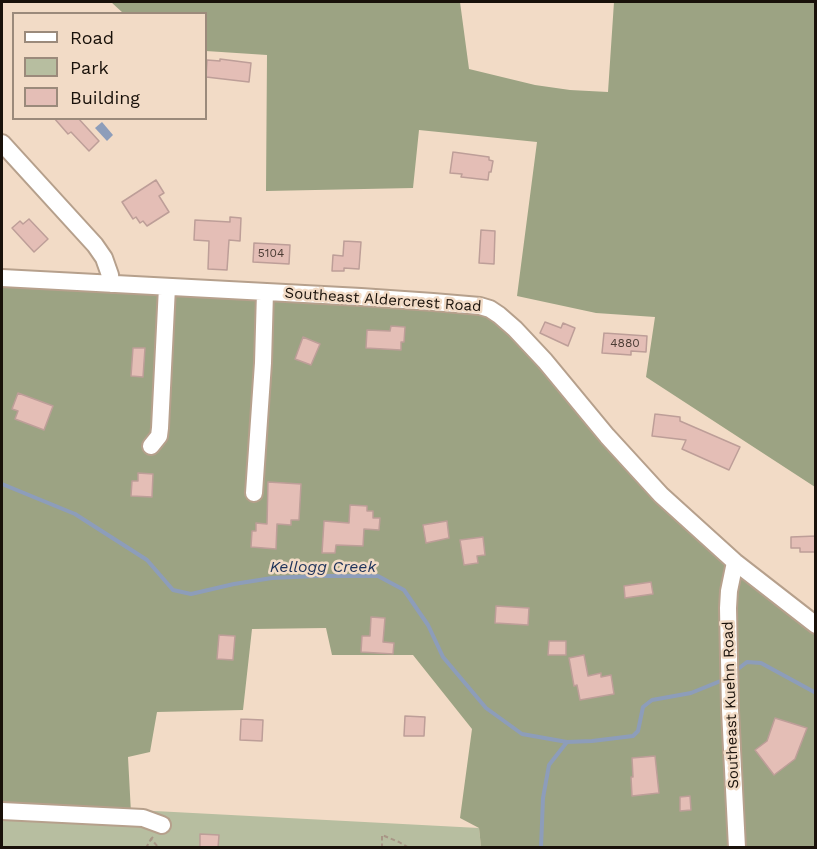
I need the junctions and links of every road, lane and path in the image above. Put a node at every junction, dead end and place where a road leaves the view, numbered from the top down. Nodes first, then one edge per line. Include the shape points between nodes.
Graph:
1 (2, 143) edge
2 (2, 278) edge
3 (111, 284) junction
4 (167, 286) junction
5 (265, 292) junction
6 (151, 446) dead end
7 (254, 493) dead end
8 (735, 562) junction
9 (816, 625) edge
10 (2, 811) edge
11 (162, 825) dead end
12 (151, 839) dead end
13 (146, 848) edge
14 (381, 848) edge
15 (409, 848) edge
16 (737, 848) edge

1 - 3 street via 95,245 104,258
2 - 3 street, Southeast Aldercrest Road
3 - 4 street, Southeast Aldercrest Road
4 - 5 street, Southeast Aldercrest Road
4 - 6 street via 160,428
5 - 7 street
5 - 8 street, Southeast Aldercrest Road via 490,309 546,361 661,495
8 - 9 street, Southeast Aldercrest Road
8 - 16 street, Southeast Kuehn Road via 729,591 729,656
10 - 11 street via 143,818
12 - 13 path
14 - 15 path via 382,835

